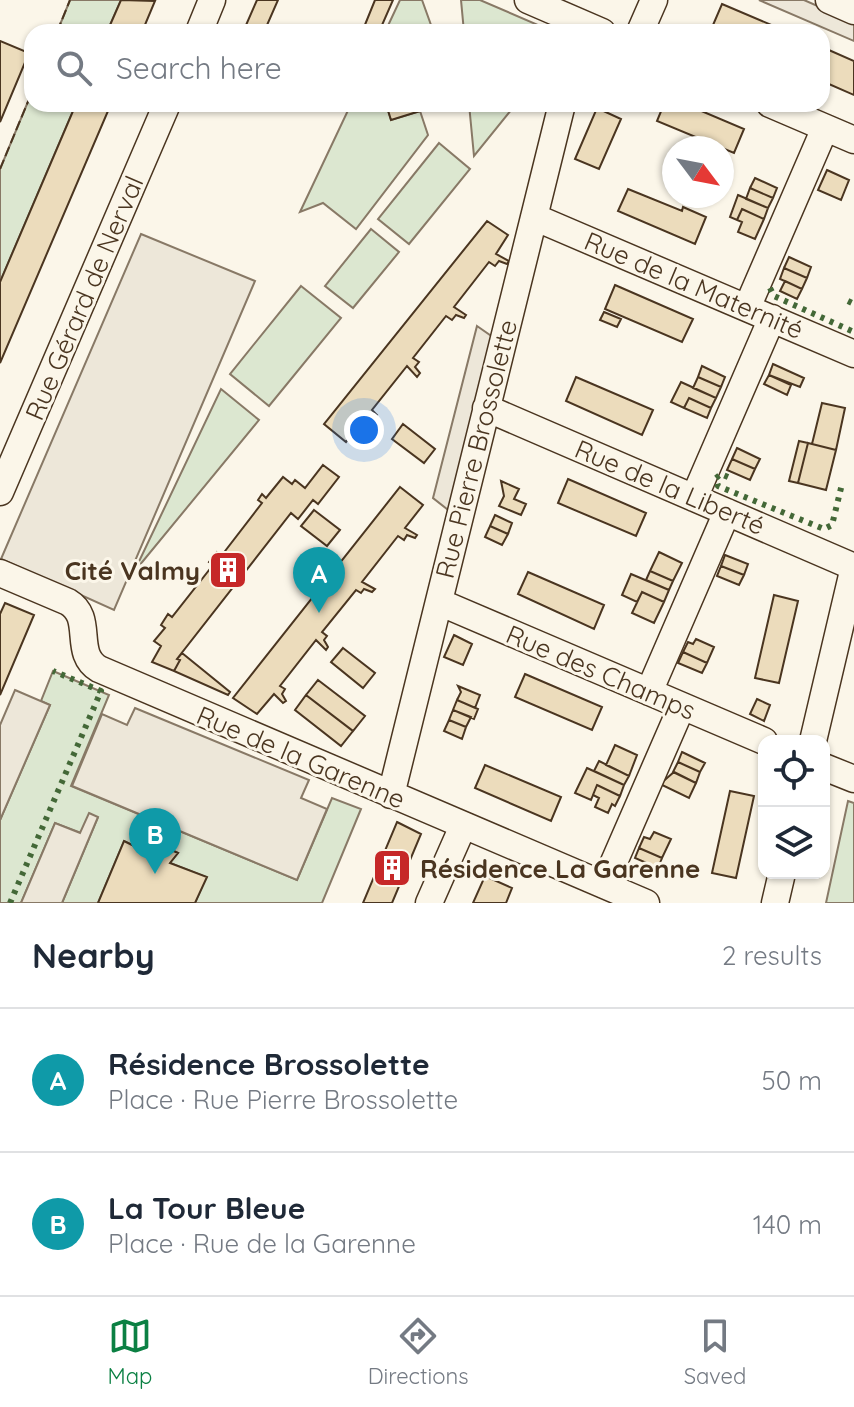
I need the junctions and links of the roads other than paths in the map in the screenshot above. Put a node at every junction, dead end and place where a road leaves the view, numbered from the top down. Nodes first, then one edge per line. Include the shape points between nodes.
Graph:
1 (528, 0) edge
2 (654, 0) edge
3 (830, 0) edge
4 (207, 2) edge
5 (854, 11) edge
6 (201, 24) edge
7 (578, 24) edge
8 (644, 24) edge
9 (164, 112) edge
10 (560, 112) edge
11 (788, 112) edge
12 (825, 128) junction
13 (854, 140) edge
14 (534, 217) junction
15 (747, 308) junction
16 (772, 318) junction
17 (854, 354) edge
18 (486, 408) junction
19 (0, 492) edge
20 (694, 498) junction
21 (727, 512) junction
22 (854, 567) edge
23 (0, 573) edge
24 (439, 602) junction
25 (649, 692) junction
26 (682, 706) junction
27 (814, 735) edge
28 (758, 738) edge
29 (391, 795) junction
30 (463, 826) junction
31 (781, 879) edge
32 (604, 885) junction
33 (429, 903) edge
34 (646, 903) edge
35 (775, 903) edge

1 - 7 street
2 - 8 street
3 - 5 street
4 - 6 street
9 - 19 street, Rue Gérard de Nerval
10 - 14 street, Rue Pierre Brossolette
11 - 12 street
12 - 13 street
12 - 15 street
14 - 15 street, Rue de la Maternité
14 - 18 street, Rue Pierre Brossolette
15 - 16 street, Rue de la Maternité
16 - 17 street, Rue de la Maternité
16 - 20 street
18 - 20 street, Rue de la Liberté
18 - 24 street, Rue Pierre Brossolette
20 - 21 street, Rue de la Liberté
21 - 22 street, Rue de la Liberté
21 - 25 street
22 - 27 street
23 - 29 street, Rue de la Garenne via 78,609 91,665
24 - 25 street, Rue des Champs
24 - 29 street, Rue Pierre Brossolette
25 - 26 street, Rue des Champs
26 - 28 street, Rue des Champs
26 - 32 street
29 - 30 street, Rue de la Garenne
30 - 32 street, Rue de la Garenne
30 - 33 street
31 - 35 street
32 - 34 street, Rue de la Garenne

